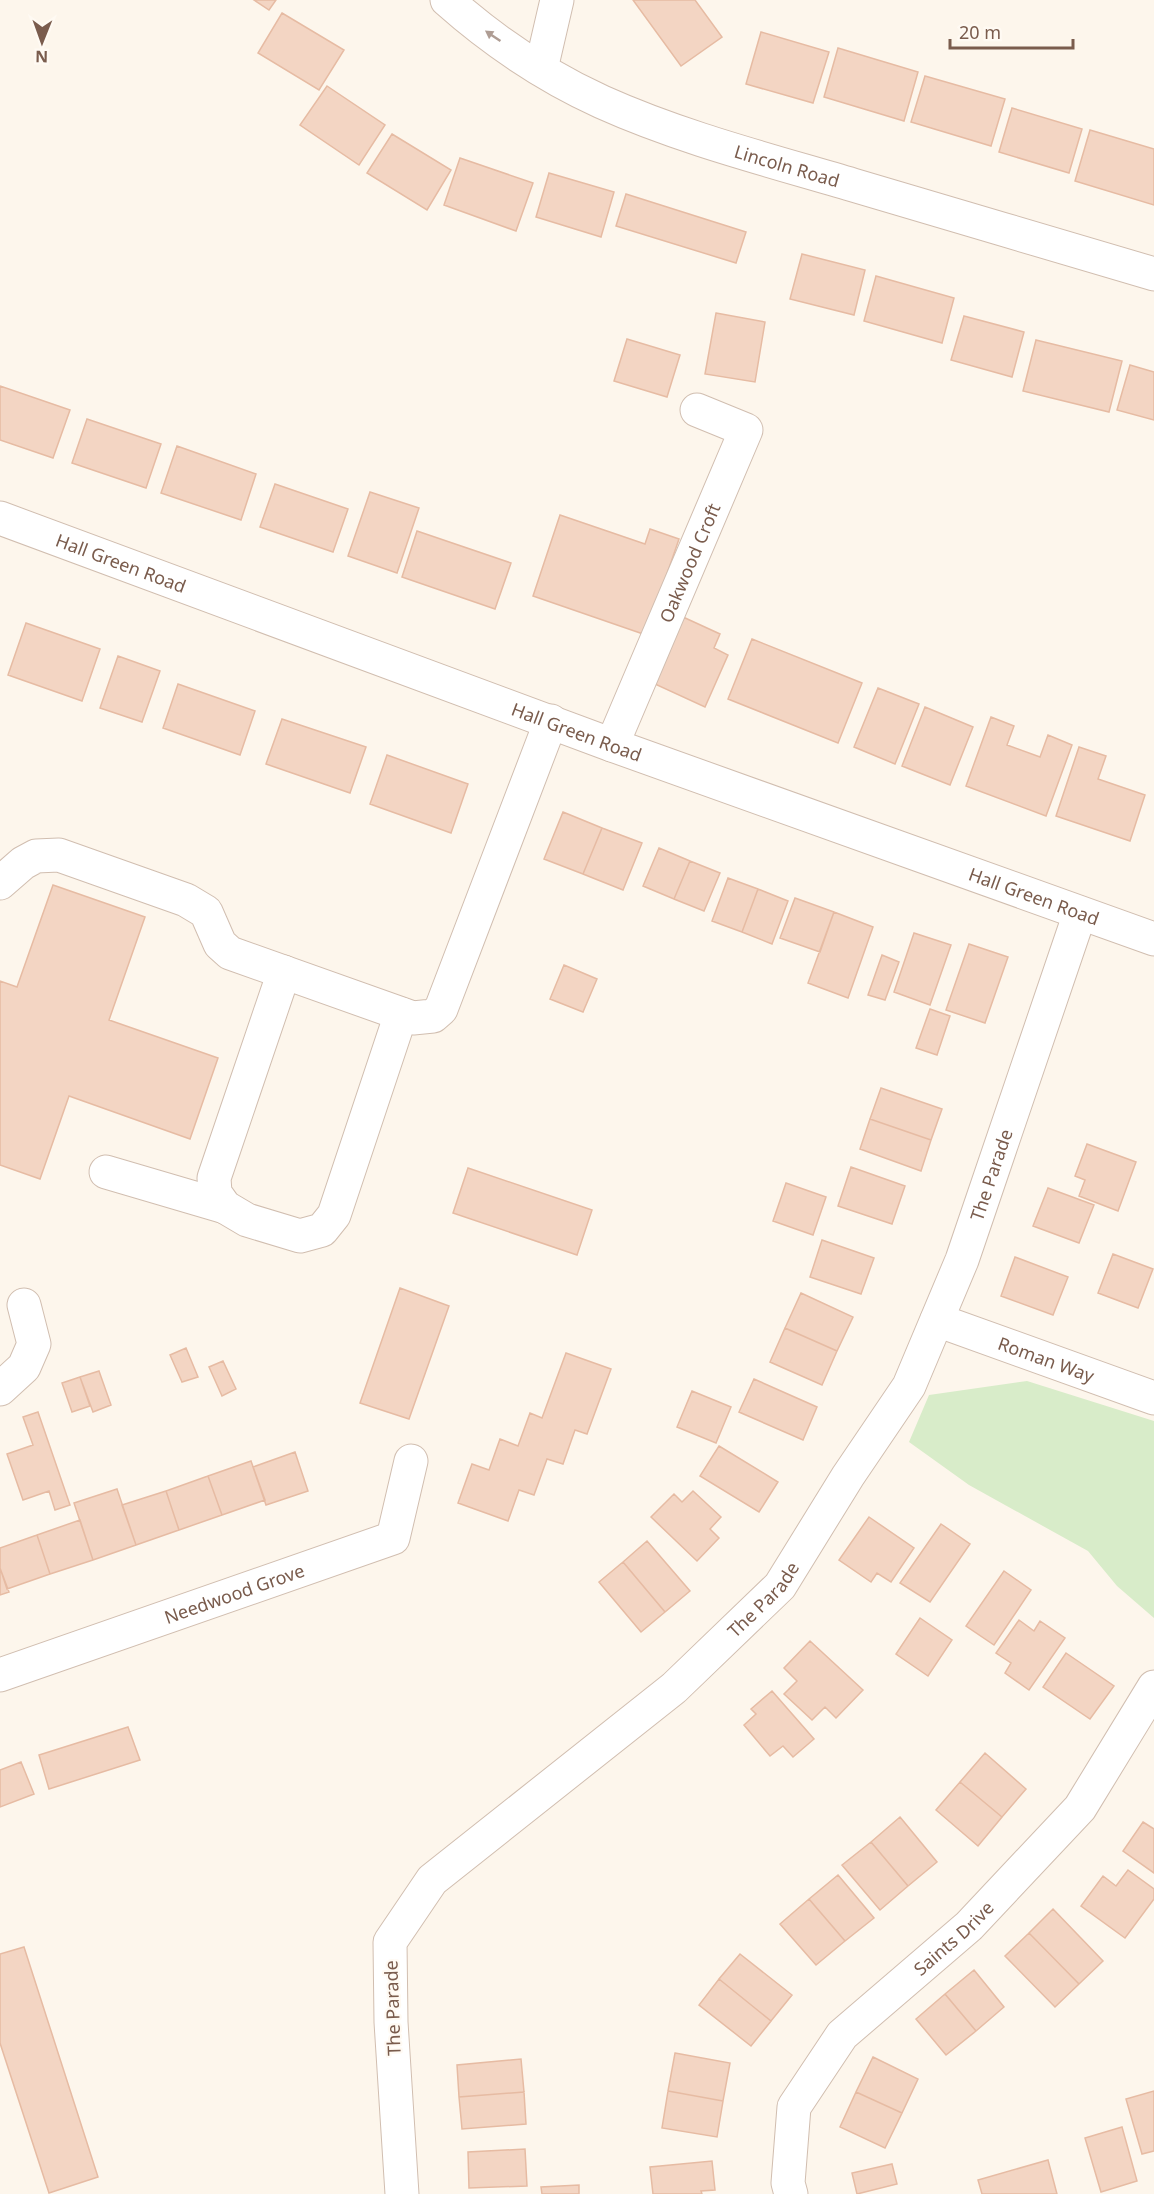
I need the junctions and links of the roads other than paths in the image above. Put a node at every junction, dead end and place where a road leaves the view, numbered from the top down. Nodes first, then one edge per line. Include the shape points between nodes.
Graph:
1 (447, 0) edge
2 (557, 0) edge
3 (541, 69) junction
4 (1154, 274) edge
5 (697, 410) dead end
6 (0, 518) edge
7 (550, 721) junction
8 (612, 745) junction
9 (0, 883) edge
10 (1080, 913) junction
11 (1154, 939) edge
12 (284, 972) junction
13 (401, 1014) junction
14 (106, 1172) dead end
15 (225, 1207) junction
16 (24, 1305) dead end
17 (937, 1320) junction
18 (0, 1389) edge
19 (1154, 1398) edge
20 (411, 1461) dead end
21 (0, 1675) edge
22 (1154, 1687) edge
23 (402, 2194) edge
24 (791, 2194) edge

3 -> 1 street, Lincoln Road
2 - 3 street
3 - 4 street, Lincoln Road via 602,102 667,127
5 - 8 street, Oakwood Croft via 746,430
6 - 7 street, Hall Green Road
7 - 8 street, Hall Green Road
7 - 13 street via 441,1009 433,1016 413,1018
8 - 10 street, Hall Green Road
9 - 12 street via 36,856 59,855 186,900 206,912 220,944 231,953
10 - 11 street, Hall Green Road
10 - 17 street, The Parade via 962,1260
12 - 13 street
12 - 15 street via 214,1178 215,1193
13 - 15 street via 334,1215 322,1230 300,1236 247,1220
14 - 15 street
16 - 18 street via 34,1344 24,1367
17 - 19 street, Roman Way
17 - 23 street, The Parade via 909,1386 780,1586 674,1688 432,1880 390,1942 390,2022
20 - 21 street, Needwood Grove via 393,1538
22 - 24 street, Saints Drive via 1080,1808 969,1926 842,2035 794,2107 788,2182

